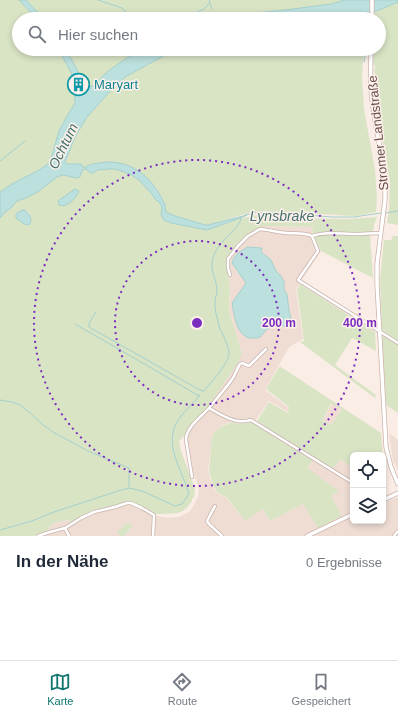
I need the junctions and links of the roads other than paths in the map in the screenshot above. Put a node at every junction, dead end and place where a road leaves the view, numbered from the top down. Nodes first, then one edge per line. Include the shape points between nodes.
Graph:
1 (372, 0) edge
2 (372, 12) edge
3 (371, 56) edge
4 (381, 233) junction
5 (312, 236) junction
6 (230, 275) dead end
7 (379, 331) junction
8 (398, 343) edge
9 (266, 349) dead end
10 (209, 408) junction
11 (192, 477) dead end
12 (397, 479) edge
13 (350, 481) edge
14 (398, 484) edge
15 (398, 493) edge
16 (386, 499) edge
17 (216, 506) dead end
18 (350, 515) edge
19 (65, 528) junction
20 (398, 531) edge
21 (38, 536) edge
22 (68, 536) edge
23 (153, 536) edge
24 (222, 536) edge
25 (307, 536) edge
26 (394, 536) edge

1 - 2 main road
3 - 4 main road, Stromer Landstraße via 372,100 385,174
4 - 5 street
4 - 7 main road, Stromer Landstraße via 376,274
5 - 6 street via 260,229 248,236 228,260
5 - 7 street via 318,251 298,280
7 - 8 street
7 - 12 main road, Stromer Landstraße via 386,448 388,460
9 - 10 street via 249,366 240,364
10 - 11 street via 186,436
10 - 13 street via 232,419 251,420
12 - 14 main road, Stromer Landstraße
15 - 16 main road
17 - 24 street via 207,521
18 - 25 main road
19 - 21 street
19 - 22 street
19 - 23 street via 94,512 127,502 154,515
20 - 26 street

